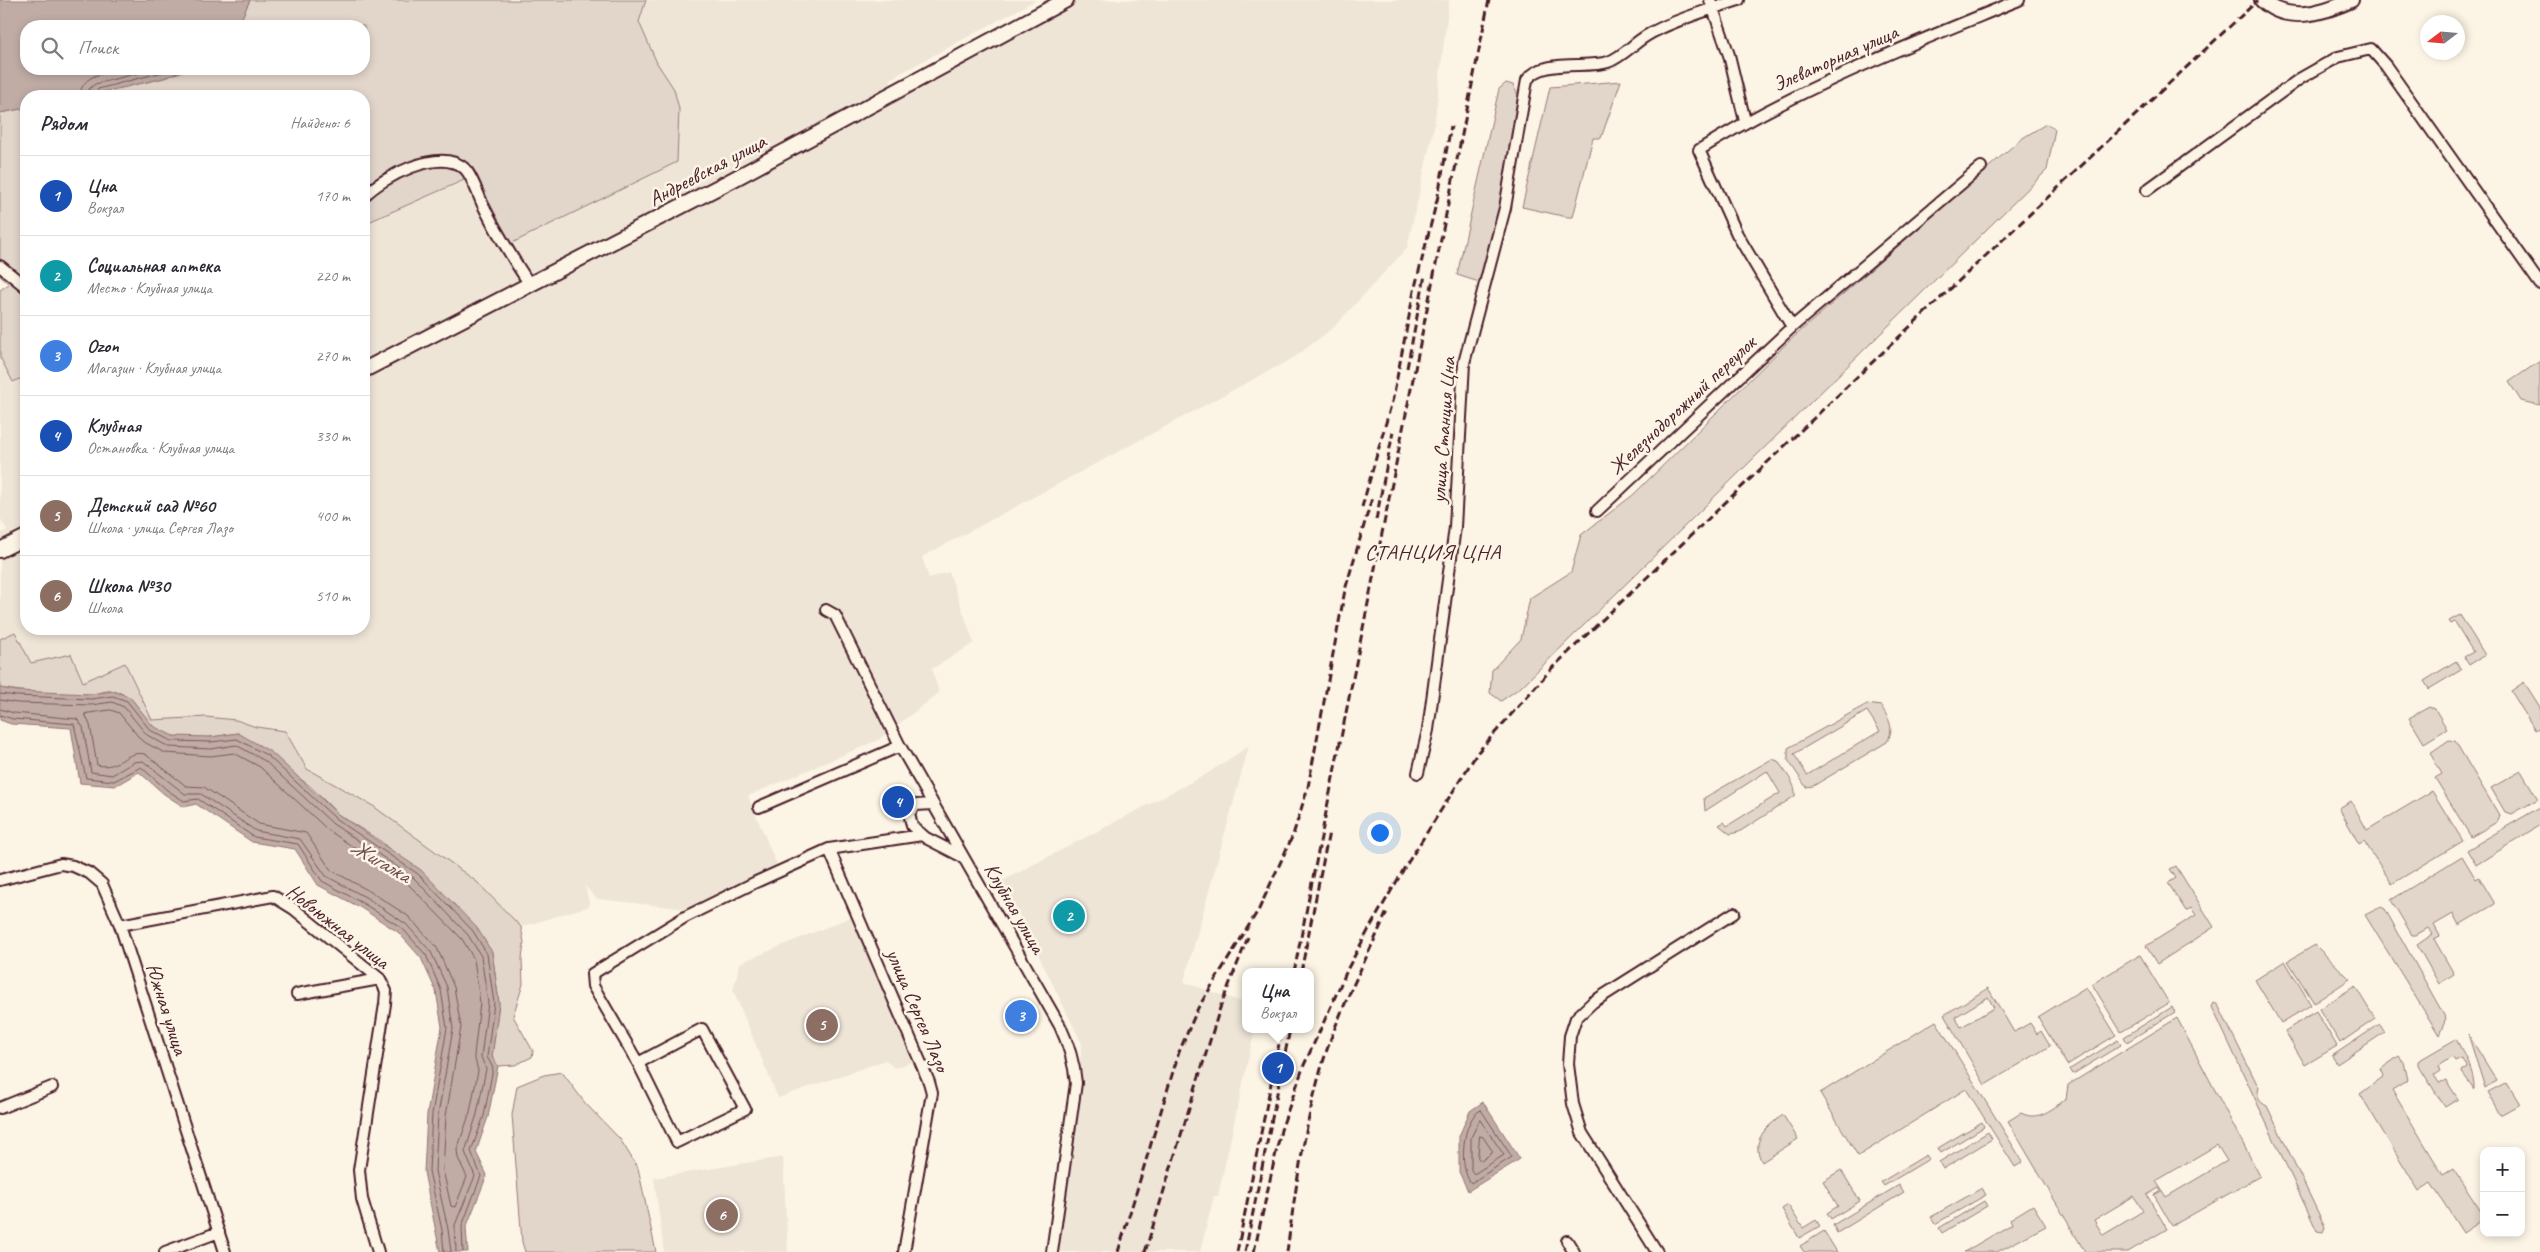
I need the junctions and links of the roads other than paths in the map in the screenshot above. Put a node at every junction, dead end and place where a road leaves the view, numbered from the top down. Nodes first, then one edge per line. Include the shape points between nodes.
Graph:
1 (1066, 0) edge
2 (1740, 0) edge
3 (2019, 0) edge
4 (2262, 0) edge
5 (2351, 0) edge
6 (1711, 4) edge
7 (1745, 121) junction
8 (1981, 167) dead end
9 (370, 190) edge
10 (2147, 190) dead end
11 (0, 266) edge
12 (20, 282) edge
13 (2540, 284) edge
14 (530, 285) junction
15 (1792, 327) junction
16 (370, 367) edge
17 (1597, 511) dead end
18 (20, 540) edge
19 (0, 550) edge
20 (826, 610) dead end
21 (900, 746) junction
22 (1418, 774) dead end
23 (934, 804) junction
24 (759, 807) dead end
25 (922, 835) junction
26 (829, 849) junction
27 (964, 858) junction
28 (0, 880) edge
29 (1734, 913) dead end
30 (120, 925) junction
31 (380, 979) junction
32 (297, 994) dead end
33 (638, 1063) junction
34 (52, 1087) dead end
35 (0, 1108) edge
36 (219, 1232) junction
37 (1567, 1241) dead end
38 (165, 1252) edge
39 (225, 1252) edge
40 (378, 1252) edge
41 (904, 1252) edge
42 (1052, 1252) edge
43 (1574, 1252) edge
44 (1657, 1252) edge

1 - 14 street, Андреевская улица
2 - 6 street, улица Станция Цна
3 - 7 street, Элеваторная улица via 1856,67
4 - 5 street via 2288,14 2313,14
6 - 7 street via 1729,55
6 - 22 street, улица Станция Цна via 1647,35 1608,62 1541,70 1528,80 1505,208 1464,363 1455,527 1428,730
7 - 15 street, Элеваторная улица via 1700,150 1737,234
8 - 15 street, Железнодорожный переулок
9 - 14 street via 413,166 446,160 465,168 506,249
10 - 13 street via 2301,78 2338,56 2371,49
11 - 12 street
14 - 16 street, Андреевская улица
15 - 17 street, Железнодорожный переулок
18 - 19 street
20 - 21 street, Клубная улица via 835,615
21 - 23 street, Клубная улица
21 - 24 street
23 - 25 street via 916,805 909,813 912,826
23 - 27 street, Клубная улица
25 - 26 street
25 - 27 street
26 - 33 street via 685,918 592,974 593,986
26 - 41 street, улица Сергея Лазо via 932,1093
27 - 42 street, Клубная улица via 1060,1026 1074,1064 1076,1083
28 - 30 street, Южная улица via 61,864 73,866 102,884
29 - 44 street via 1592,1002 1576,1018 1570,1036 1568,1064 1573,1104 1582,1133
30 - 31 street, Новоюжная улица via 273,896 294,909
30 - 36 street, Южная улица
31 - 32 street
31 - 40 street, Новоюжная улица via 386,991 385,1004 359,1170 362,1199
33 - 33 street via 677,1142 745,1109 702,1029
34 - 35 street
36 - 38 street
36 - 39 street, Южная улица
37 - 43 street

